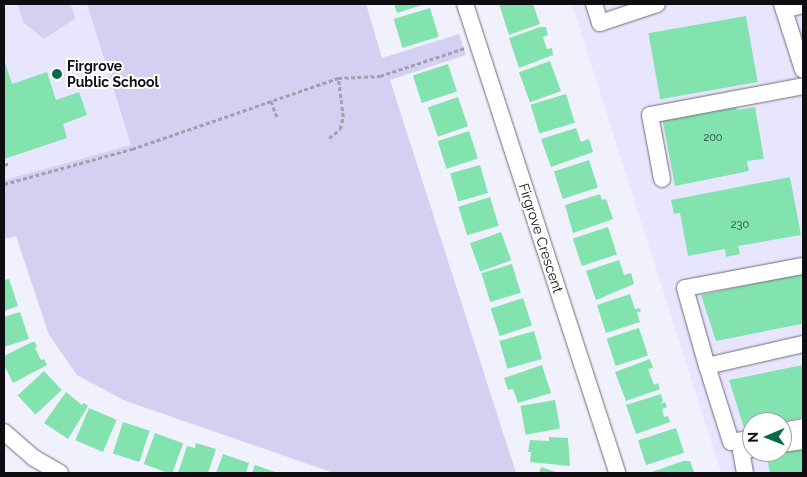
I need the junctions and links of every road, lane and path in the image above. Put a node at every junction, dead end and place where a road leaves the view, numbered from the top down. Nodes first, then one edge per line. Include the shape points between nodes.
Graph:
1 (465, 4) edge
2 (594, 4) edge
3 (658, 4) edge
4 (803, 4) edge
5 (783, 7) edge
6 (478, 44) junction
7 (803, 70) edge
8 (338, 78) junction
9 (803, 86) edge
10 (271, 101) junction
11 (278, 119) dead end
12 (329, 138) dead end
13 (10, 163) dead end
14 (4, 165) edge
15 (662, 179) dead end
16 (4, 184) edge
17 (803, 266) edge
18 (803, 344) edge
19 (707, 366) junction
20 (4, 432) edge
21 (742, 440) edge
22 (60, 473) edge
23 (617, 473) edge

1 - 6 street, Firgrove Crescent
2 - 3 street via 600,24
4 - 5 street
5 - 7 street
6 - 8 path via 380,76
6 - 23 street, Firgrove Crescent
8 - 10 path
8 - 12 path via 343,117 340,129
9 - 15 street via 650,115
10 - 11 path
10 - 16 path via 132,149
13 - 14 path
17 - 19 street via 685,288
18 - 19 street
19 - 21 street via 731,442
20 - 22 street via 34,458

